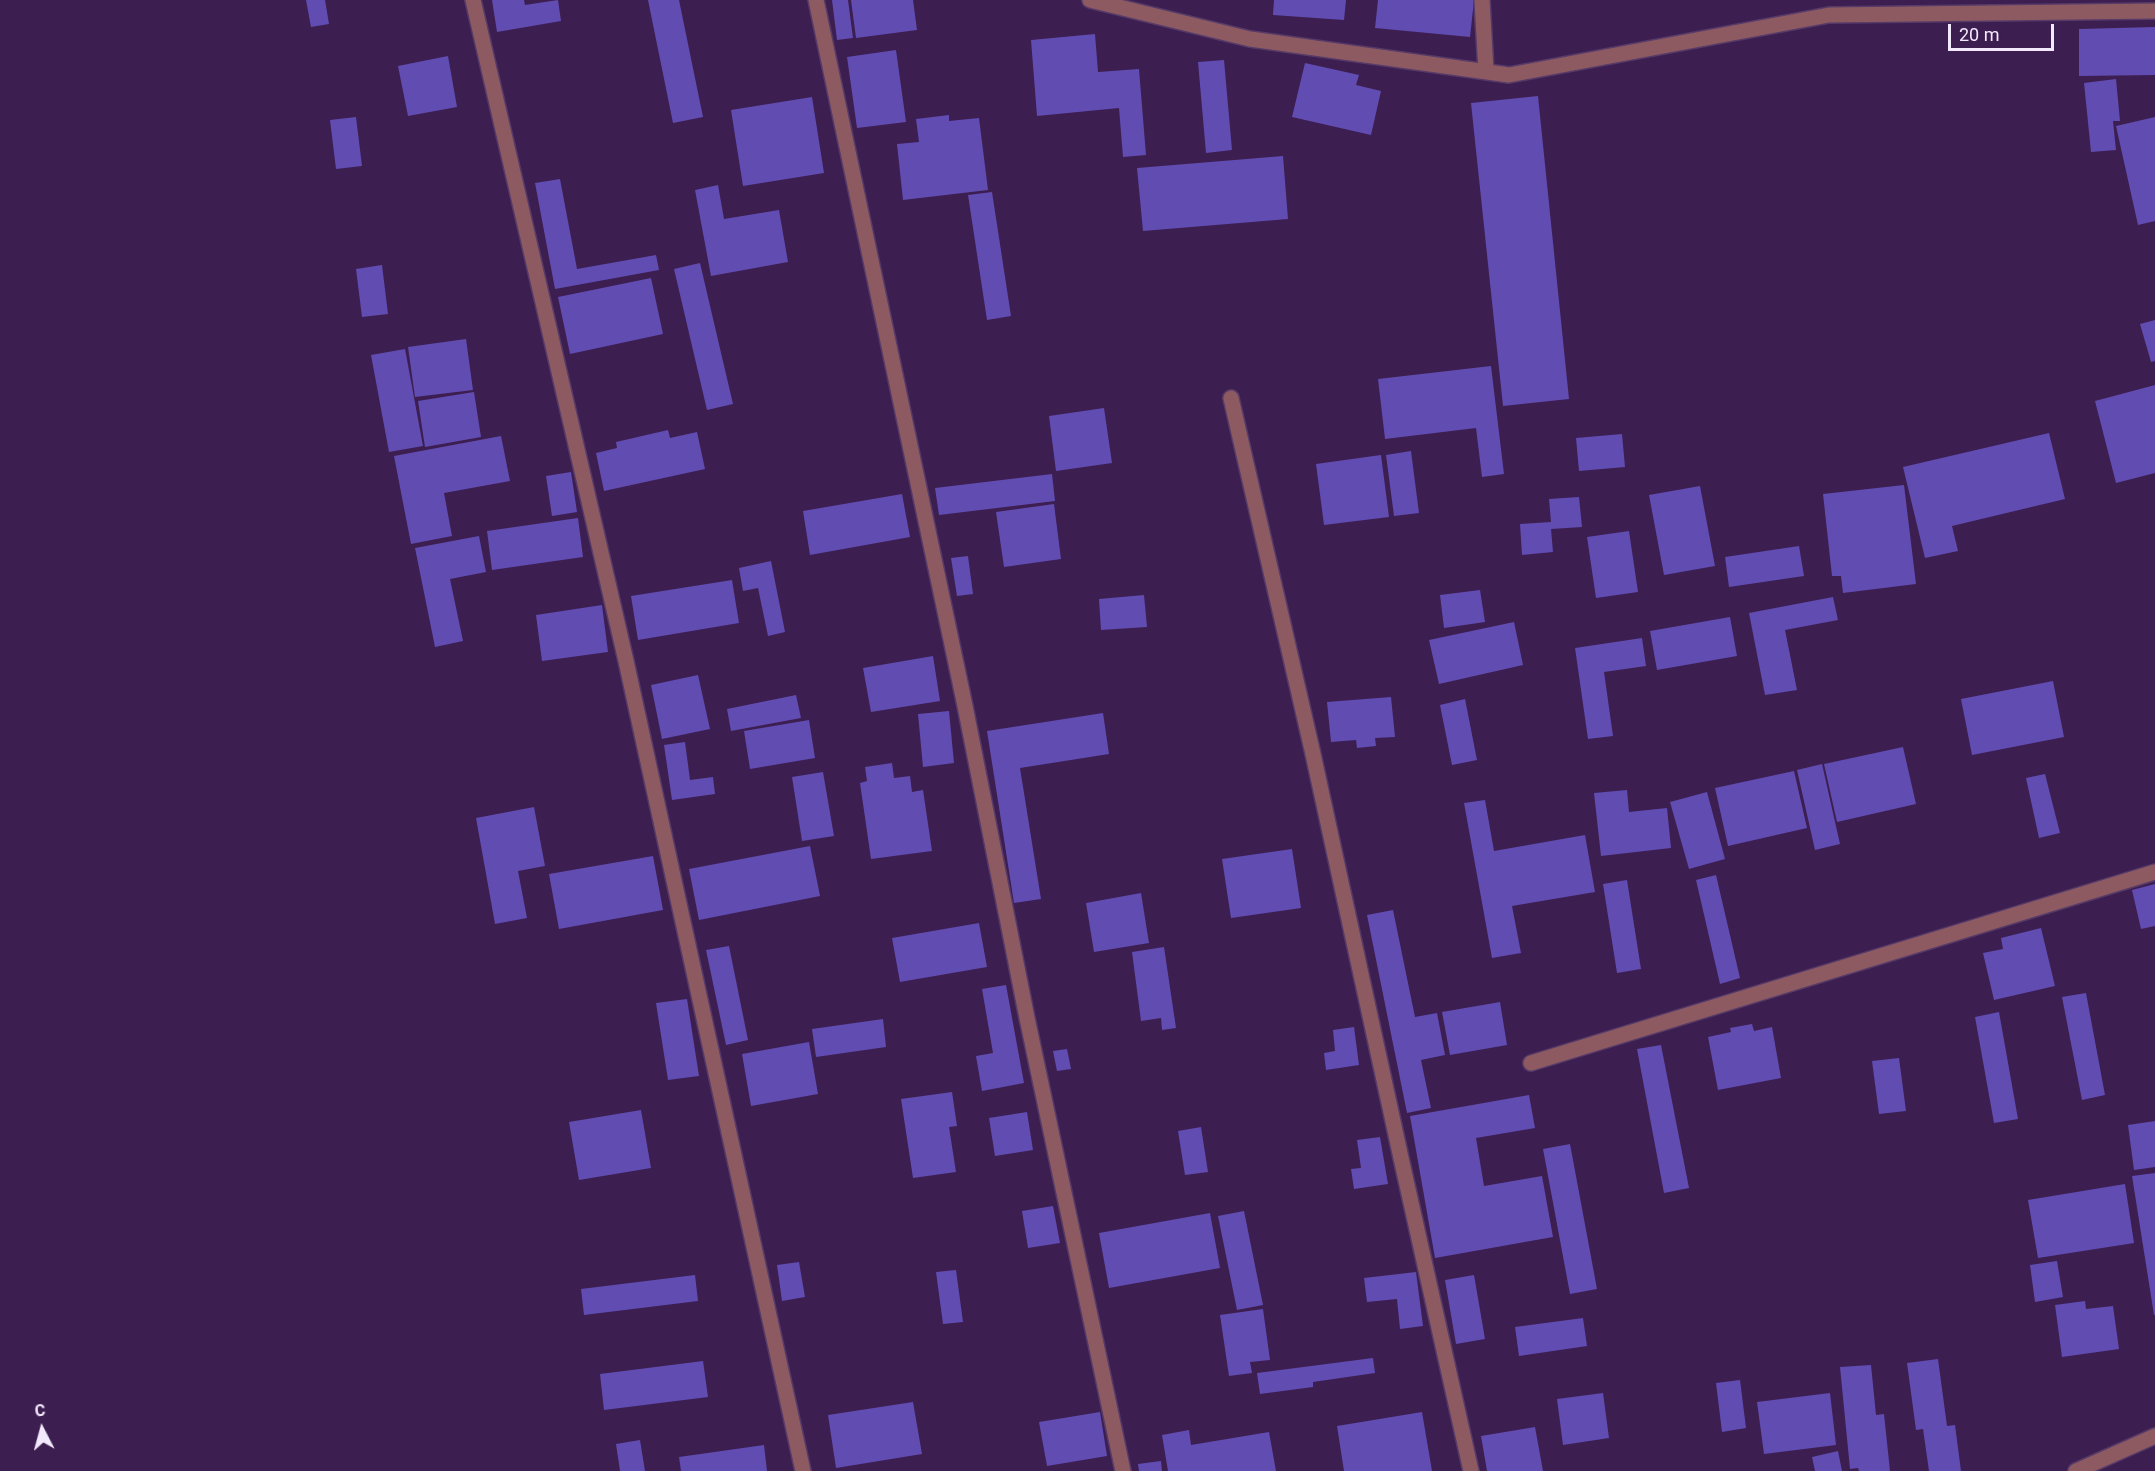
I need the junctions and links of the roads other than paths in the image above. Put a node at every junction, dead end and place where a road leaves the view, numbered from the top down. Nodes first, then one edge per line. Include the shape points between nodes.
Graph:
1 (473, 0) edge
2 (816, 0) edge
3 (1090, 0) edge
4 (1482, 0) edge
5 (2155, 11) edge
6 (1486, 71) junction
7 (1231, 398) dead end
8 (2155, 872) edge
9 (1531, 1064) dead end
10 (2155, 1437) edge
11 (803, 1471) edge
12 (1123, 1471) edge
13 (1472, 1471) edge
14 (2076, 1471) edge

1 - 11 lane via 626,661
2 - 12 lane
3 - 6 lane via 1250,39
4 - 6 lane
5 - 6 lane via 1829,15 1509,75
7 - 13 lane
8 - 9 lane
10 - 14 lane

